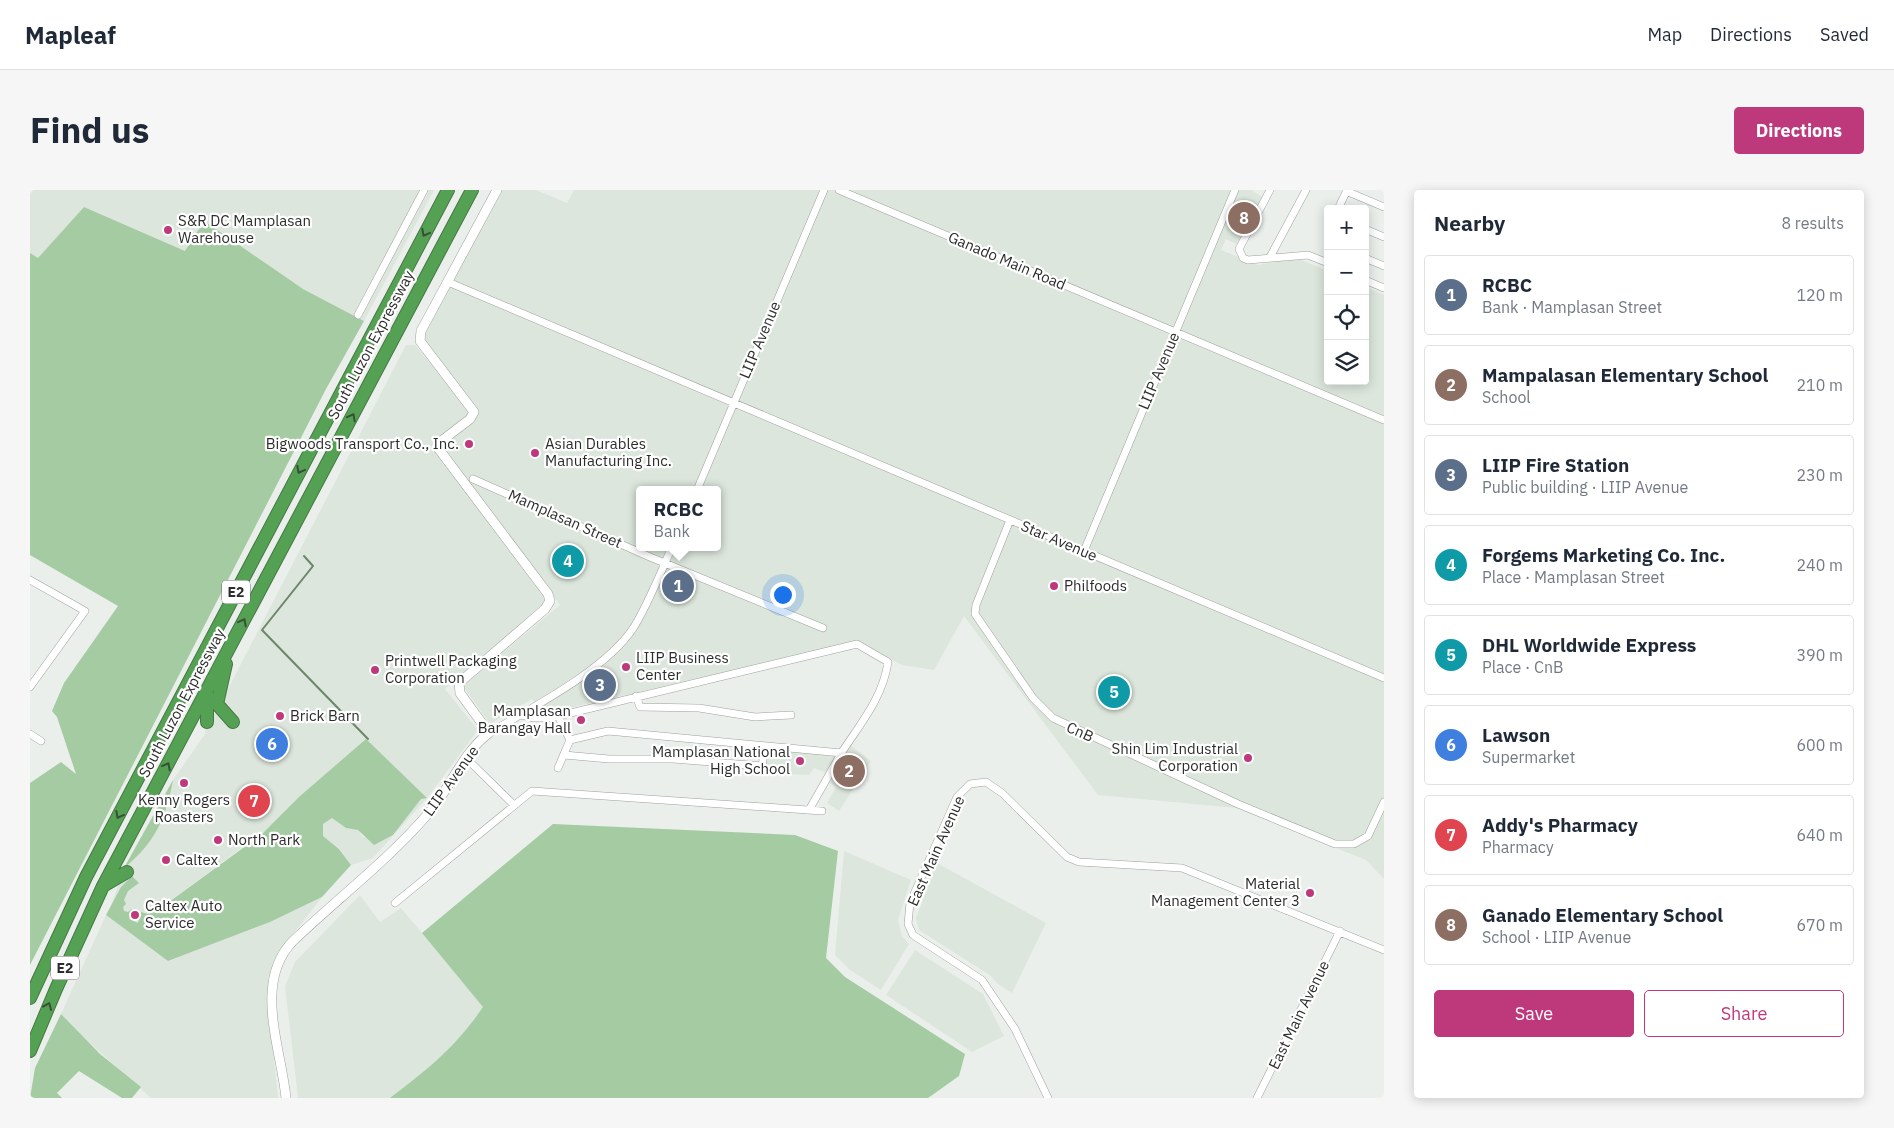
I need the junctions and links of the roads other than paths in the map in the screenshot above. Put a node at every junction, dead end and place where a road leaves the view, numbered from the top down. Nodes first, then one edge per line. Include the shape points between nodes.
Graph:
1 (424, 190) edge
2 (448, 190) edge
3 (472, 190) edge
4 (497, 190) edge
5 (824, 190) edge
6 (839, 190) edge
7 (1235, 190) edge
8 (1270, 190) edge
9 (1306, 190) edge
10 (1346, 190) edge
11 (1340, 205) edge
12 (1384, 207) edge
13 (1369, 231) edge
14 (1384, 237) edge
15 (1270, 257) junction
16 (1369, 260) edge
17 (1324, 262) edge
18 (1384, 266) edge
19 (448, 282) junction
20 (1369, 282) edge
21 (1384, 288) edge
22 (358, 315) dead end
23 (1175, 332) junction
24 (734, 404) junction
25 (1384, 420) edge
26 (473, 478) dead end
27 (699, 486) edge
28 (1010, 520) junction
29 (636, 549) edge
30 (640, 551) edge
31 (670, 551) edge
32 (1084, 551) junction
33 (665, 562) junction
34 (30, 580) edge
35 (823, 628) dead end
36 (230, 647) junction
37 (1384, 678) edge
38 (30, 687) edge
39 (207, 691) junction
40 (636, 696) junction
41 (521, 714) junction
42 (792, 714) dead end
43 (558, 716) junction
44 (207, 722) dead end
45 (233, 722) dead end
46 (489, 733) junction
47 (30, 734) edge
48 (570, 740) junction
49 (41, 742) dead end
50 (842, 753) junction
51 (564, 755) junction
52 (466, 758) junction
53 (763, 760) dead end
54 (558, 768) dead end
55 (1384, 802) edge
56 (514, 805) junction
57 (810, 810) junction
58 (822, 812) dead end
59 (128, 872) dead end
60 (104, 886) junction
61 (395, 903) dead end
62 (1340, 931) junction
63 (1384, 950) edge
64 (30, 998) edge
65 (30, 1052) edge
66 (286, 1098) edge
67 (1048, 1098) edge
68 (1257, 1098) edge

1 - 22 street
2 -> 64 highway, South Luzon Expressway / E2 via 86,877
36 -> 3 highway, South Luzon Expressway / E2
4 - 19 street
5 - 24 street, LIIP Avenue
6 - 23 street, Ganado Main Road
7 - 23 street, LIIP Avenue
8 - 15 street via 1239,249 1243,258 1248,260
9 - 15 street
10 - 11 street
10 - 12 street
13 - 14 street
15 - 17 street via 1308,255
16 - 18 street
19 - 24 street, Star Avenue
19 - 46 street via 421,331 420,341 474,412 438,448 550,600 547,607 459,683 460,693
20 - 21 street
23 - 25 street, Ganado Main Road
23 - 32 street, LIIP Avenue
24 - 27 street, LIIP Avenue
24 - 28 street, Star Avenue
26 - 29 street, Mamplasan Street
28 - 32 street, Star Avenue
28 - 55 street, CnB via 975,614 1033,698 1053,718 1238,804 1335,844 1350,844 1366,838 1373,830
30 - 33 street, Mamplasan Street
31 - 33 street, LIIP Avenue
32 - 37 street, Star Avenue
33 - 35 street, Mamplasan Street
33 - 41 street, LIIP Avenue via 633,629 579,679
34 - 38 street via 85,611
36 - 39 highway, South Luzon Expressway / E2
36 - 45 highway via 217,704
39 - 44 highway
60 -> 39 highway, South Luzon Expressway / E2
40 - 42 street via 640,707 699,708 755,716
40 - 43 street
40 - 50 street via 857,644 888,662 872,707
41 - 43 street via 534,718
41 - 46 street, LIIP Avenue
43 - 48 street
46 - 52 street, LIIP Avenue
47 - 49 street
48 - 50 street via 608,731
48 - 51 street
50 - 57 street
51 - 53 street via 762,766
51 - 54 street
52 - 56 street
52 - 66 street, LIIP Avenue via 420,822 293,941 279,958 272,995
56 - 57 street via 532,791
56 - 61 street
57 - 58 street
59 - 60 highway
65 -> 60 highway, South Luzon Expressway / E2
62 - 63 street, East Main Avenue
62 - 67 street, East Main Avenue via 1182,868 1079,862 1067,857 986,782 970,784 958,798 910,904 908,924 913,935 982,980 1015,1029
62 - 68 street, East Main Avenue

